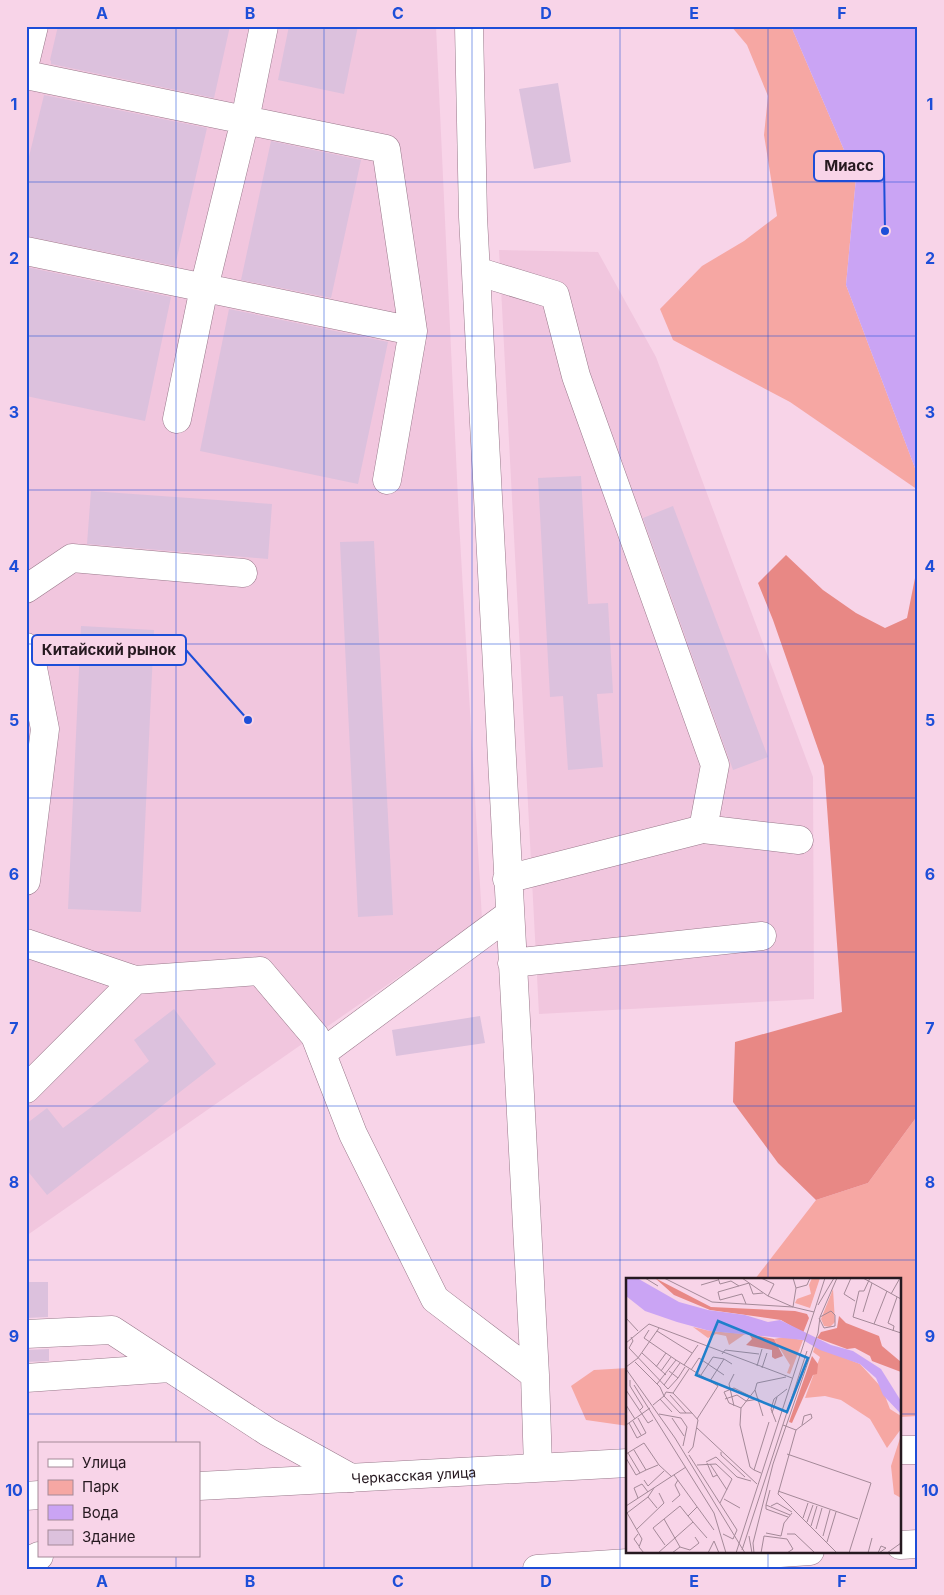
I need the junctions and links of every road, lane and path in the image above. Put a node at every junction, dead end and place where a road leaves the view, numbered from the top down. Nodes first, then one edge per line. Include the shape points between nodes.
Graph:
1 (34, 26) edge
2 (264, 26) edge
3 (469, 26) edge
4 (26, 59) edge
5 (26, 75) edge
6 (245, 120) junction
7 (26, 251) edge
8 (476, 271) junction
9 (204, 288) junction
10 (413, 331) junction
11 (177, 419) dead end
12 (387, 480) dead end
13 (244, 573) dead end
14 (26, 589) edge
15 (26, 647) edge
16 (703, 829) junction
17 (799, 840) dead end
18 (507, 878) junction
19 (26, 881) edge
20 (510, 914) junction
21 (762, 936) dead end
22 (26, 943) edge
23 (512, 962) junction
24 (135, 980) junction
25 (322, 1053) junction
26 (26, 1089) edge
27 (26, 1334) edge
28 (170, 1368) junction
29 (535, 1375) junction
30 (26, 1378) edge
31 (902, 1450) edge
32 (918, 1450) edge
33 (626, 1463) edge
34 (538, 1467) junction
35 (351, 1478) junction
36 (200, 1486) edge
37 (918, 1544) edge
38 (902, 1545) edge
39 (795, 1552) edge
40 (38, 1556) edge
41 (26, 1562) edge
42 (537, 1569) edge

1 - 4 main road
2 - 6 main road
3 - 8 main road
5 - 6 main road
6 - 9 main road
6 - 10 main road via 386,148
7 - 9 main road
8 - 16 main road via 555,295 576,376 715,765
8 - 18 main road
9 - 10 main road
9 - 11 main road
10 - 12 main road
13 - 14 main road via 72,558
15 - 19 main road via 30,653 45,729
16 - 17 main road
16 - 18 main road
18 - 20 main road
20 - 23 main road
20 - 25 main road
21 - 23 main road
22 - 24 main road
23 - 29 main road
24 - 25 main road via 260,970 315,1036
24 - 26 main road
25 - 29 main road via 353,1134 436,1299
27 - 28 main road via 112,1330
28 - 30 main road
28 - 35 main road via 268,1432
29 - 34 main road
31 - 32 main road
33 - 34 main road, Черкасская улица
34 - 35 main road, Черкасская улица
35 - 36 main road, Черкасская улица
37 - 38 main road
39 - 42 main road
40 - 41 main road

